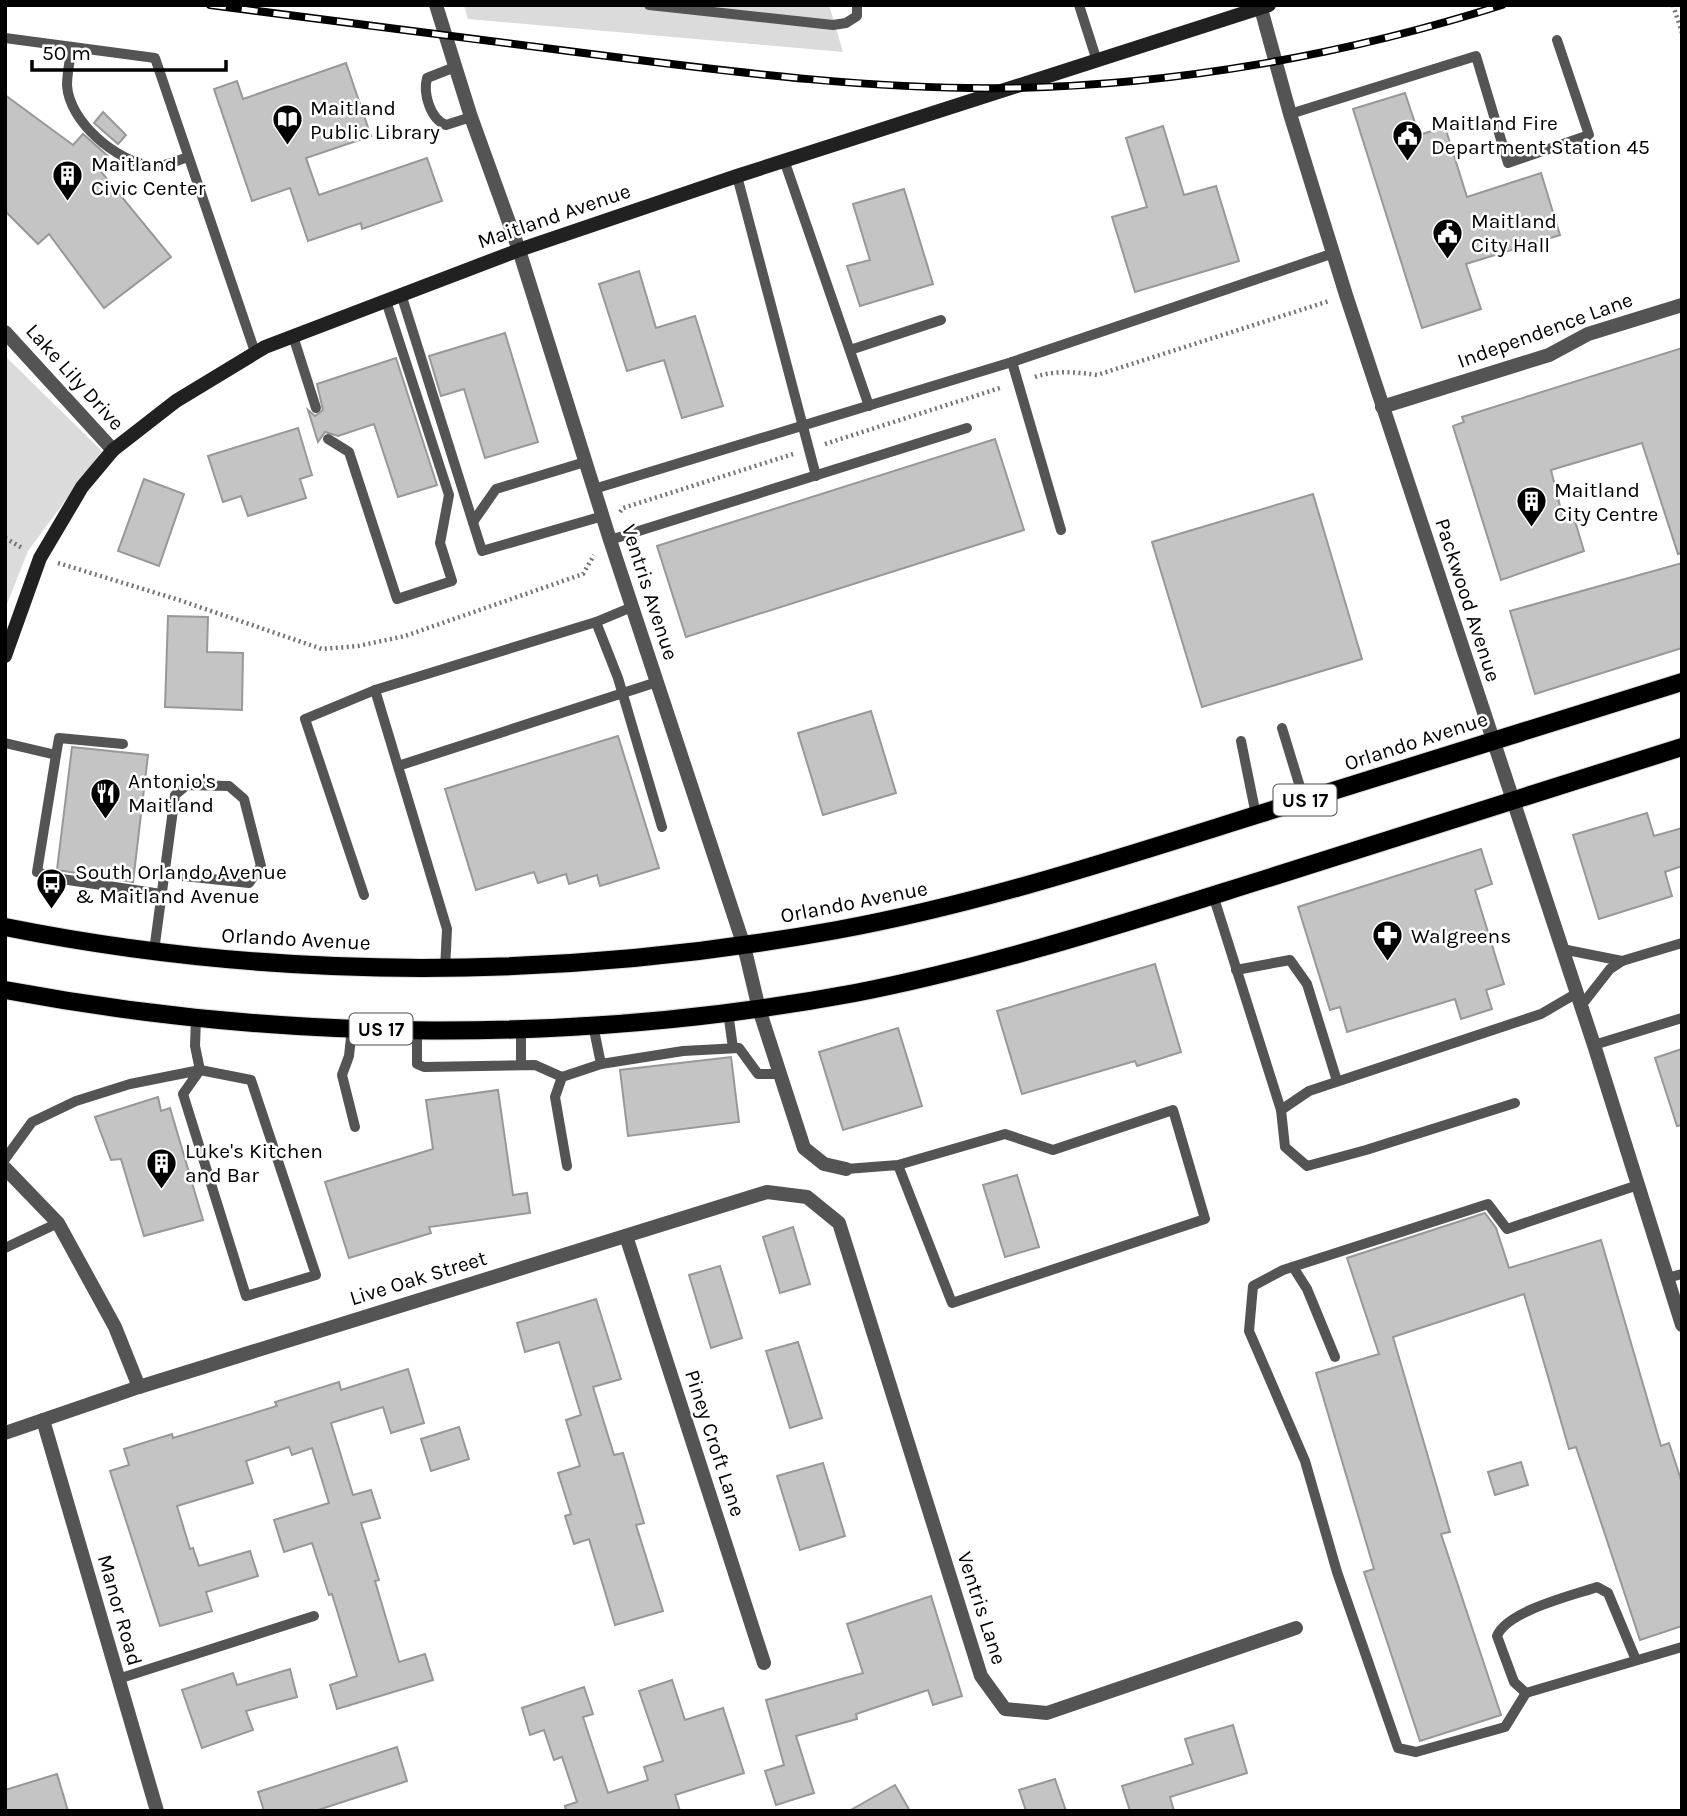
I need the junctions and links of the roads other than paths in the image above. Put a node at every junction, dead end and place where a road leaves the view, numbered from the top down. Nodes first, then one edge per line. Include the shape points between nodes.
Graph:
1 (436, 5) edge
2 (649, 5) edge
3 (857, 5) edge
4 (1079, 5) edge
5 (1280, 5) edge
6 (1263, 6) edge
7 (5, 38) edge
8 (1557, 40) dead end
9 (72, 47) junction
10 (1097, 61) junction
11 (455, 67) junction
12 (1290, 114) junction
13 (471, 117) junction
14 (188, 157) junction
15 (784, 160) junction
16 (737, 176) junction
17 (519, 250) junction
18 (1334, 253) junction
19 (401, 294) junction
20 (386, 301) junction
21 (1682, 305) edge
22 (941, 320) dead end
23 (5, 332) edge
24 (293, 335) junction
25 (850, 350) junction
26 (256, 352) junction
27 (1012, 362) junction
28 (869, 406) junction
29 (1382, 407) junction
30 (316, 408) dead end
31 (801, 426) junction
32 (967, 428) dead end
33 (328, 439) dead end
34 (113, 450) junction
35 (585, 461) junction
36 (816, 476) junction
37 (594, 489) junction
38 (603, 516) junction
39 (473, 522) junction
40 (1061, 530) dead end
41 (609, 536) junction
42 (632, 607) junction
43 (596, 622) junction
44 (5, 656) edge
45 (657, 682) junction
46 (1682, 682) edge
47 (375, 690) junction
48 (622, 694) junction
49 (1282, 728) dead end
50 (1493, 740) junction
51 (1241, 741) dead end
52 (5, 743) edge
53 (123, 744) dead end
54 (1682, 747) edge
55 (56, 755) junction
56 (398, 766) junction
57 (1304, 800) junction
58 (1513, 800) junction
59 (1256, 815) junction
60 (662, 827) dead end
61 (165, 874) junction
62 (162, 894) junction
63 (364, 895) dead end
64 (1213, 895) junction
65 (5, 927) edge
66 (1682, 943) edge
67 (744, 946) junction
68 (1562, 949) junction
69 (154, 951) junction
70 (1622, 961) junction
71 (445, 969) junction
72 (1236, 970) junction
73 (5, 990) edge
74 (1579, 1000) junction
75 (759, 1009) junction
76 (728, 1012) junction
77 (196, 1018) junction
78 (1682, 1018) edge
79 (593, 1025) junction
80 (352, 1028) junction
81 (521, 1028) junction
82 (417, 1029) junction
83 (1594, 1045) junction
84 (733, 1048) junction
85 (601, 1064) junction
86 (521, 1065) junction
87 (200, 1070) junction
88 (780, 1074) junction
89 (562, 1077) junction
90 (1337, 1081) junction
91 (1515, 1103) dead end
92 (1281, 1110) junction
93 (355, 1127) dead end
94 (5, 1159) edge
95 (898, 1165) junction
96 (567, 1166) dead end
97 (5, 1168) edge
98 (846, 1169) joint
99 (1638, 1185) junction
100 (58, 1223) junction
101 (839, 1223) joint
102 (626, 1236) junction
103 (5, 1248) edge
104 (1293, 1267) junction
105 (1682, 1274) edge
106 (1667, 1278) junction
107 (1682, 1325) edge
108 (1335, 1357) dead end
109 (139, 1387) junction
110 (43, 1420) junction
111 (5, 1433) edge
112 (314, 1616) dead end
113 (1296, 1628) dead end
114 (1682, 1647) edge
115 (1636, 1660) junction
116 (764, 1663) dead end
117 (118, 1679) junction
118 (1526, 1693) junction
119 (157, 1811) edge

1 - 11 street, Ventris Avenue
2 - 3 lane via 833,25 853,21
4 - 10 lane
5 - 6 main road, Maitland Avenue
6 - 10 main road, Maitland Avenue
6 - 12 street, Packwood Avenue
7 - 9 lane
8 - 12 lane via 1589,135 1508,163 1476,56
9 - 14 lane via 155,58
9 - 14 lane via 67,86 76,114 92,133 126,159 154,167
10 - 15 main road, Maitland Avenue
11 - 13 street, Ventris Avenue
11 - 13 lane via 427,78 425,88 433,115 446,125
12 - 18 street, Packwood Avenue
13 - 17 street, Ventris Avenue
14 - 26 lane
15 - 16 main road, Maitland Avenue
15 - 25 lane
16 - 17 main road, Maitland Avenue
16 - 31 lane
17 - 19 main road, Maitland Avenue
17 - 35 street, Ventris Avenue
18 - 27 lane
18 - 29 street, Packwood Avenue
19 - 20 main road, Maitland Avenue
19 - 39 lane
20 - 24 main road, Maitland Avenue
20 - 33 lane via 449,495 440,543 452,581 397,599 349,452
21 - 29 street, Independence Lane via 1588,334 1549,355
22 - 25 lane
23 - 34 street, Lake Lily Drive
24 - 26 main road, Maitland Avenue
24 - 30 lane
25 - 28 lane
26 - 34 main road, Maitland Avenue via 176,401
27 - 28 lane
27 - 40 lane
28 - 31 lane
29 - 50 street, Packwood Avenue
31 - 36 lane
31 - 37 lane
32 - 36 lane
34 - 44 main road, Maitland Avenue via 82,487 40,558
35 - 37 street, Ventris Avenue
35 - 39 lane via 495,489
36 - 41 lane
37 - 38 street, Ventris Avenue
38 - 39 lane via 482,551
38 - 41 street, Ventris Avenue
41 - 42 street, Ventris Avenue
42 - 43 lane
42 - 45 street, Ventris Avenue
43 - 47 lane
43 - 48 lane
45 - 48 lane
45 - 67 street, Ventris Avenue
46 - 50 main road, Orlando Avenue / US 17
47 - 56 lane
47 - 63 lane via 305,719
48 - 56 lane
48 - 60 lane
49 - 57 lane
50 - 57 main road, Orlando Avenue / US 17
50 - 58 street, Packwood Avenue
51 - 59 lane
52 - 55 lane
53 - 55 lane via 59,738
54 - 58 main road, US 17
55 - 62 lane via 37,872
56 - 71 lane via 447,929
57 - 59 main road, Orlando Avenue / US 17
58 - 64 main road, US 17
58 - 68 street, Packwood Avenue
59 - 67 main road, Orlando Avenue / US 17 via 1026,887 849,928
61 - 61 lane via 176,795 187,785 229,786 244,799 261,866 249,883
61 - 62 lane
62 - 69 lane
64 - 72 lane
64 - 75 main road, US 17 via 1048,947 857,992
65 - 69 main road, Orlando Avenue / US 17
66 - 70 lane
67 - 71 main road, Orlando Avenue / US 17 via 556,964
67 - 75 street, Ventris Avenue
68 - 70 lane
68 - 74 street, Packwood Avenue
69 - 71 main road, Orlando Avenue / US 17 via 244,961
70 - 74 lane
72 - 90 lane via 1290,960 1307,984
72 - 92 lane
73 - 77 main road, US 17
74 - 83 street, Packwood Avenue
74 - 90 lane
75 - 76 main road, US 17
75 - 88 street, Ventris Avenue
76 - 79 main road, US 17
76 - 84 lane
77 - 80 main road, US 17
77 - 87 lane
78 - 83 lane
79 - 81 main road, US 17
79 - 85 lane
80 - 82 main road, US 17
80 - 93 lane via 342,1075
81 - 82 main road, US 17
81 - 86 lane
82 - 86 lane via 417,1064 424,1067
83 - 99 street, Packwood Avenue
84 - 85 lane
84 - 88 lane via 739,1048 758,1074
85 - 89 lane
86 - 89 lane via 535,1065
87 - 87 lane via 183,1094 246,1296 316,1275 251,1080
87 - 94 lane via 130,1084 54,1111 32,1122
88 - 98 street, Ventris Avenue via 804,1148 824,1164
89 - 96 lane via 555,1097
90 - 92 lane via 1309,1091
91 - 92 lane via 1307,1166 1285,1147
95 - 95 lane via 1005,1134 1053,1150 1173,1111 1205,1220 952,1303
95 - 98 lane
97 - 100 street
99 - 104 lane via 1507,1229 1488,1204
99 - 106 street, Packwood Avenue
100 - 103 lane
100 - 109 street via 115,1327
101 - 102 street, Live Oak Street via 807,1197 768,1192
101 - 113 street, Ventris Lane via 981,1676 1005,1709 1047,1713
102 - 109 street, Live Oak Street
102 - 116 street, Piney Croft Lane
104 - 108 lane
104 - 118 lane via 1253,1286 1249,1331 1305,1461 1337,1573 1398,1748 1416,1752 1505,1727
105 - 106 lane
106 - 107 street, Packwood Avenue
109 - 110 street, Live Oak Street
110 - 111 street, Live Oak Street
110 - 117 street, Manor Road
112 - 117 lane
114 - 115 lane
115 - 118 lane
115 - 118 lane via 1608,1593 1597,1587 1515,1617 1501,1628 1497,1636 1514,1682
117 - 119 street, Manor Road

